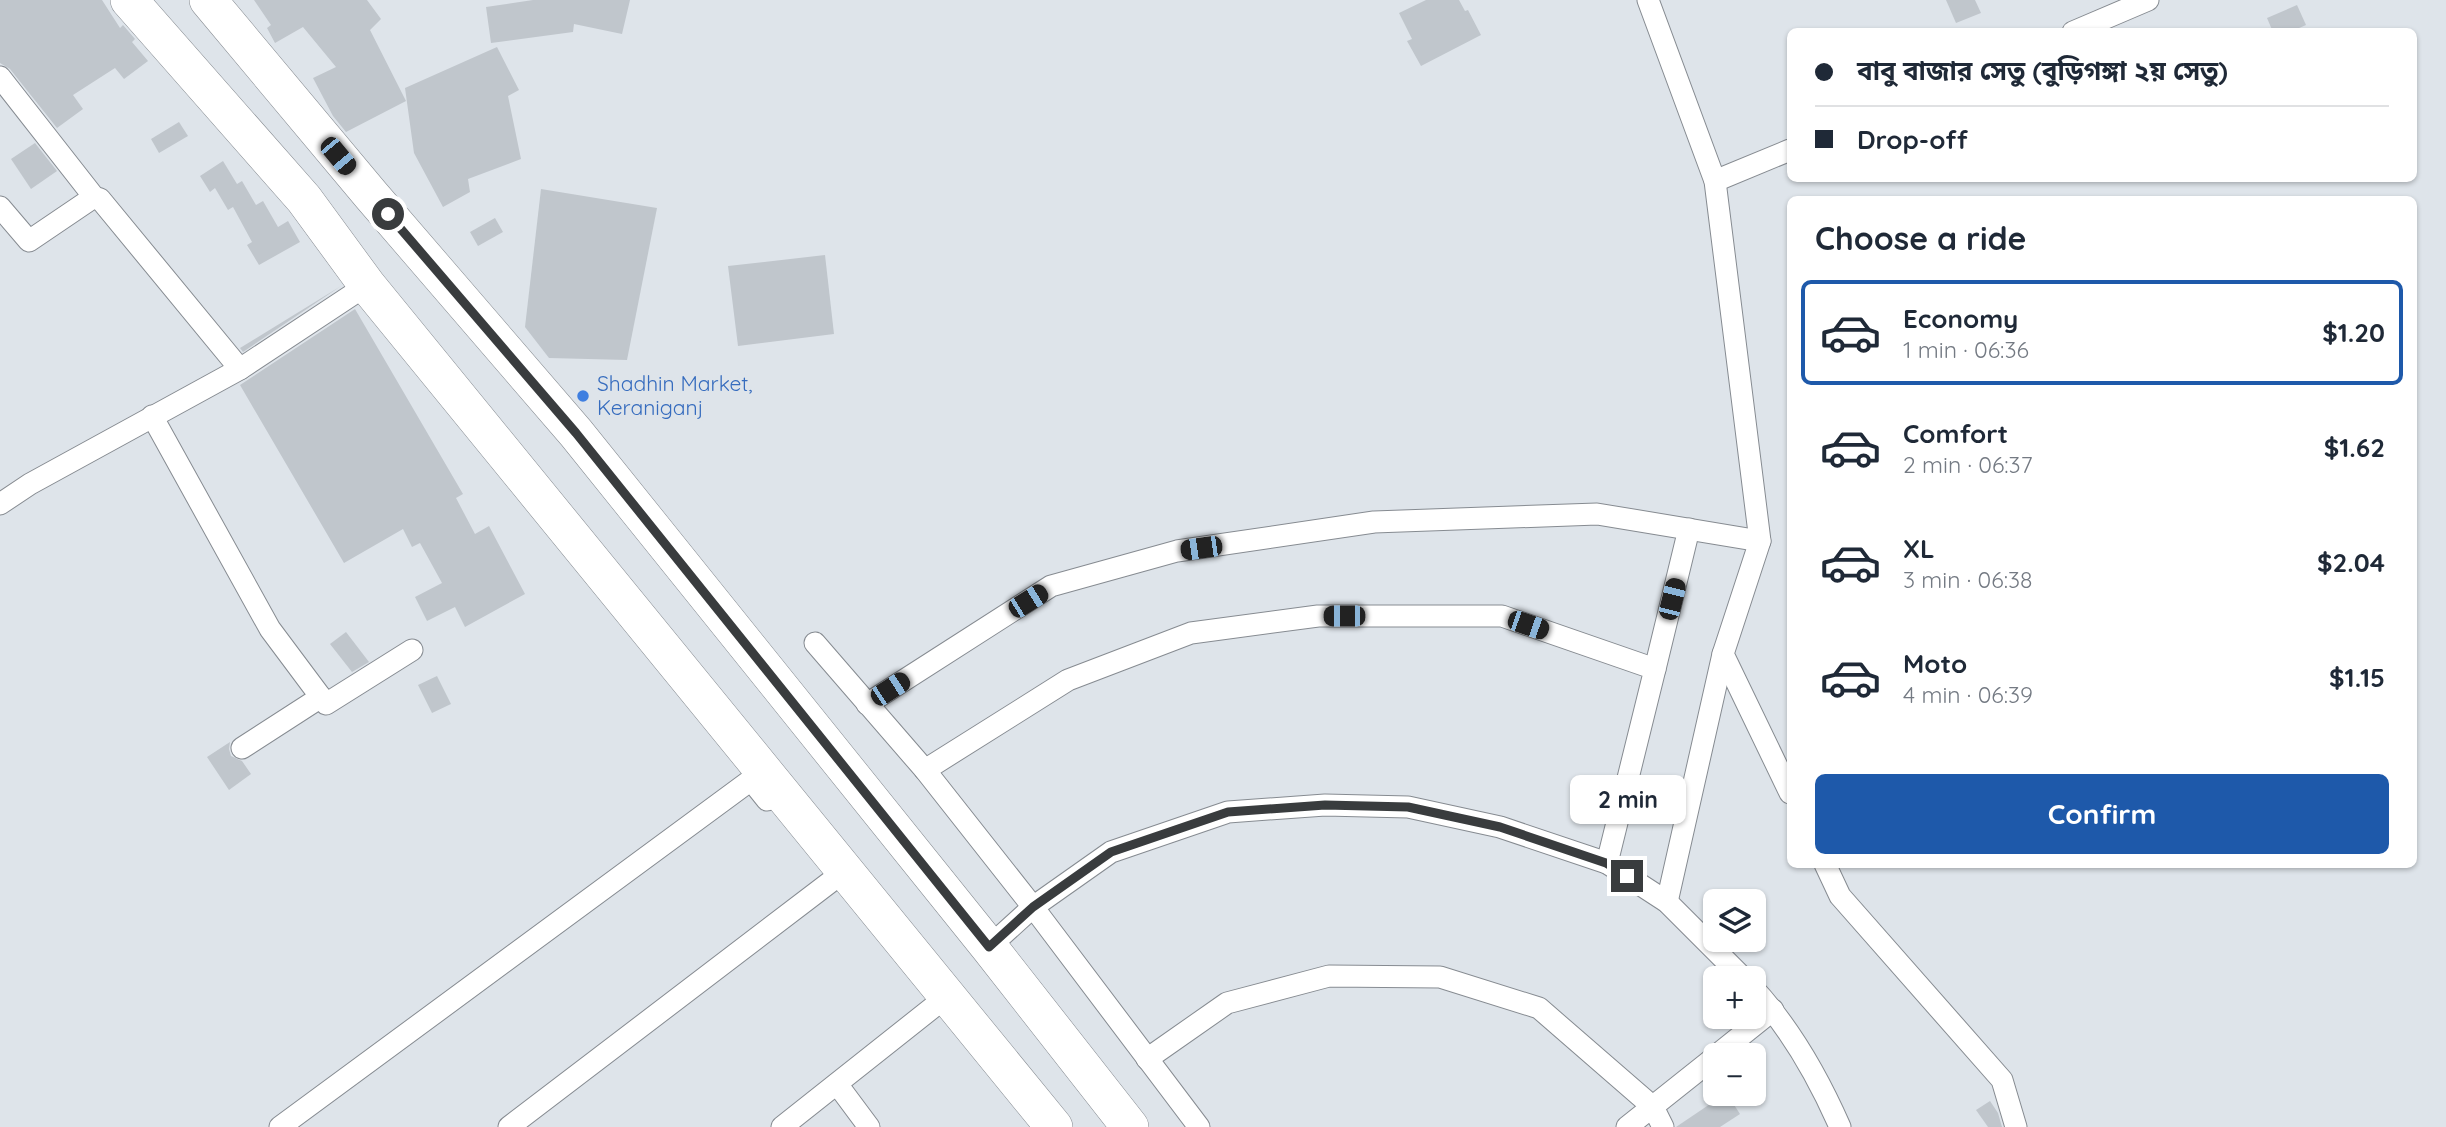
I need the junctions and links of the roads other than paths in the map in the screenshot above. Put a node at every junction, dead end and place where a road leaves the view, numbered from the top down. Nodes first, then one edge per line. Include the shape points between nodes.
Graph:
1 (129, 0) edge
2 (208, 0) edge
3 (1648, 0) edge
4 (2148, 0) edge
5 (2082, 28) edge
6 (0, 77) edge
7 (1787, 151) edge
8 (1715, 181) junction
9 (94, 197) junction
10 (0, 207) edge
11 (367, 285) junction
12 (240, 369) junction
13 (152, 416) junction
14 (0, 504) edge
15 (1689, 529) junction
16 (1760, 541) junction
17 (815, 643) dead end
18 (412, 650) dead end
19 (1723, 654) junction
20 (1655, 669) junction
21 (321, 697) junction
22 (867, 704) junction
23 (242, 748) dead end
24 (925, 770) junction
25 (1787, 787) edge
26 (1606, 863) junction
27 (1827, 868) edge
28 (840, 875) junction
29 (1667, 902) junction
30 (1033, 907) junction
31 (989, 947) junction
32 (1731, 966) edge
33 (940, 1002) junction
34 (1766, 1002) edge
35 (1773, 1010) junction
36 (1732, 1043) edge
37 (1147, 1059) junction
38 (1703, 1067) edge
39 (837, 1084) junction
40 (1653, 1107) junction
41 (280, 1127) edge
42 (509, 1127) edge
43 (782, 1127) edge
44 (870, 1127) edge
45 (1032, 1127) edge
46 (1054, 1127) edge
47 (1130, 1127) edge
48 (1199, 1127) edge
49 (1628, 1127) edge
50 (1663, 1127) edge
51 (1840, 1127) edge
52 (2016, 1127) edge

1 - 11 highway via 304,199
2 - 31 highway via 576,433
3 - 8 street
4 - 5 street
6 - 9 street
7 - 8 street
8 - 16 street
9 - 10 street via 29,240
9 - 12 street
11 - 12 street
11 - 28 highway
12 - 13 street
13 - 14 street
13 - 21 street via 270,629
15 - 16 street
15 - 20 street
15 - 22 street via 1597,514 1374,522 1177,551 1051,586
16 - 19 street
17 - 22 street
18 - 21 street via 326,704
19 - 25 street
19 - 29 street
20 - 24 street via 1502,616 1318,616 1204,631 1068,680
20 - 26 street
21 - 23 street
22 - 24 street
24 - 30 street
26 - 29 street
26 - 30 street via 1500,827 1408,807 1325,805 1228,812 1111,852
27 - 52 street via 1840,897 2002,1080
28 - 33 highway
28 - 41 street via 751,780
28 - 42 street
29 - 32 street
30 - 31 street
30 - 37 street
31 - 47 highway
33 - 39 street
33 - 45 street
33 - 46 highway
34 - 35 street
35 - 36 street
35 - 51 street via 1821,1083
37 - 40 street via 1227,1003 1329,976 1440,977 1539,1008
37 - 48 street
38 - 40 street
39 - 43 street
39 - 44 street
40 - 49 street
40 - 50 street

